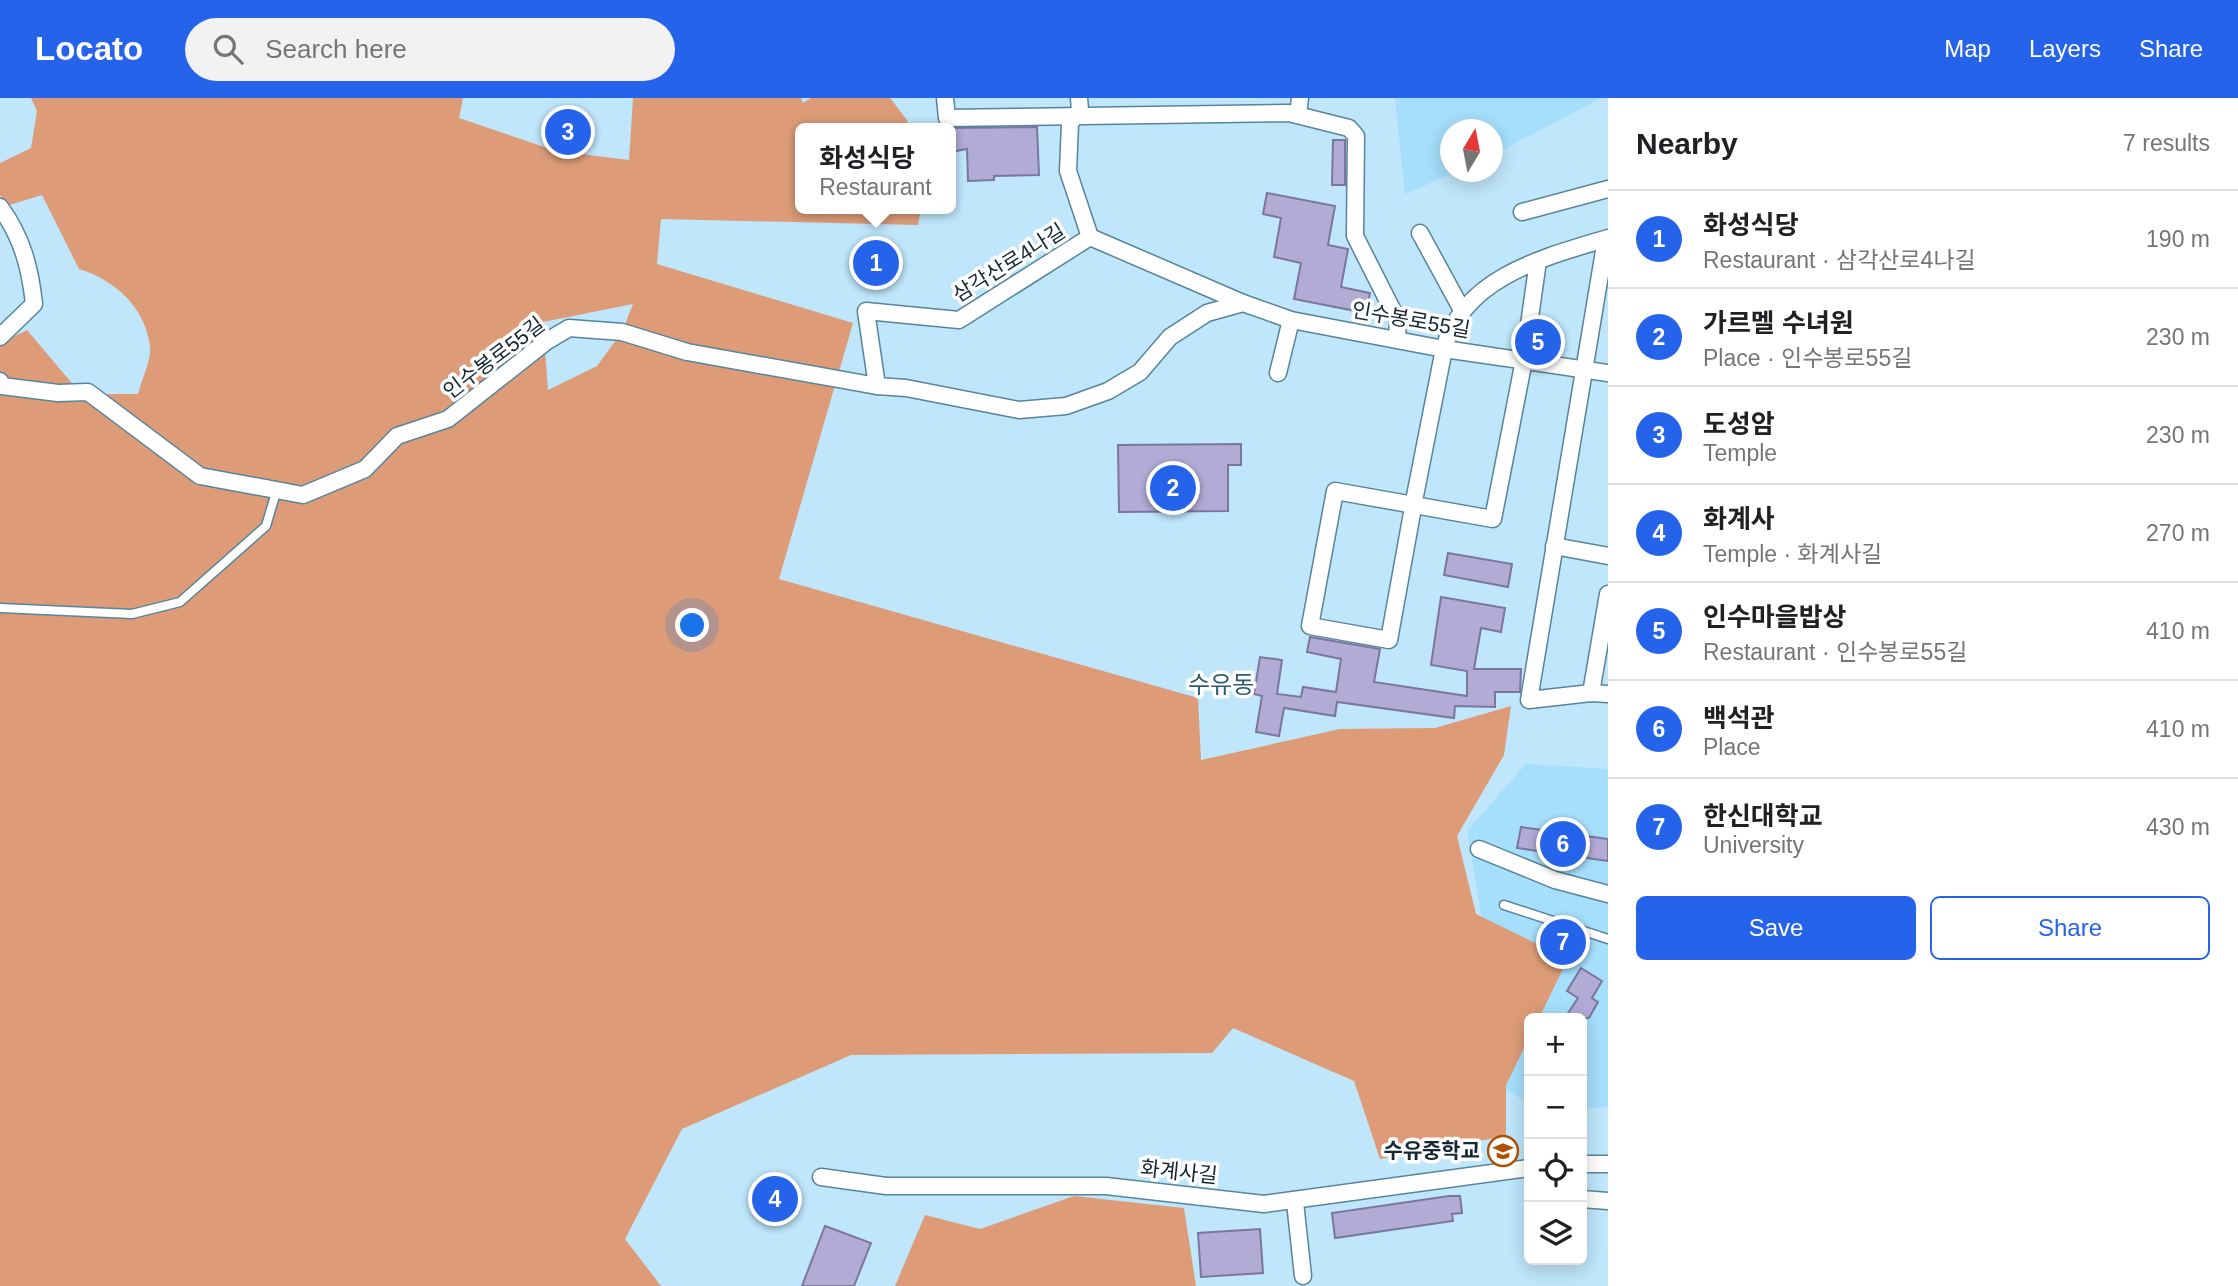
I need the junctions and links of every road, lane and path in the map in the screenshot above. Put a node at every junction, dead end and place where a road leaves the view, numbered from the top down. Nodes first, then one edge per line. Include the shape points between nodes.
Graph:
1 (945, 98) edge
2 (1079, 98) edge
3 (1300, 98) edge
4 (1298, 116) junction
5 (1074, 118) junction
6 (1608, 189) edge
7 (0, 207) edge
8 (1522, 212) dead end
9 (1420, 233) dead end
10 (1090, 237) junction
11 (1607, 238) edge
12 (1538, 261) junction
13 (1243, 303) junction
14 (1462, 310) junction
15 (1292, 320) junction
16 (0, 337) edge
17 (1397, 338) junction
18 (1444, 349) junction
19 (1524, 360) junction
20 (1584, 369) junction
21 (1279, 373) dead end
22 (1608, 373) edge
23 (0, 382) edge
24 (877, 386) junction
25 (277, 489) junction
26 (1413, 506) junction
27 (1554, 546) junction
28 (1608, 556) edge
29 (1608, 594) edge
30 (0, 608) edge
31 (1591, 693) junction
32 (1608, 694) edge
33 (1479, 849) dead end
34 (1608, 894) edge
35 (1504, 905) dead end
36 (1608, 939) edge
37 (1587, 1164) edge
38 (1608, 1164) edge
39 (1524, 1169) edge
40 (821, 1177) dead end
41 (1587, 1199) edge
42 (1608, 1201) edge
43 (1295, 1202) junction
44 (1303, 1276) dead end

1 - 5 street via 947,117
2 - 5 street, 삼각산로4나길 via 1080,110
3 - 4 street
4 - 5 street
4 - 17 street via 1349,128 1356,136 1355,236 1398,321
5 - 10 street, 삼각산로4나길 via 1068,171
6 - 8 street
7 - 16 street via 18,231 30,269 34,304
9 - 14 street
10 - 13 street, 삼각산로4나길
10 - 24 street, 삼각산로4나길 via 959,320 866,311
11 - 12 street
11 - 20 street
12 - 14 street via 1501,278
12 - 19 street
13 - 15 street, 인수봉로55길
13 - 24 street, 인수봉로55길 via 1207,313 1170,337 1140,372 1108,391 1066,406 1019,410
14 - 18 street via 1450,324
15 - 17 street, 인수봉로55길
15 - 21 street
17 - 18 street, 인수봉로55길
18 - 19 street, 인수봉로55길
18 - 26 street
19 - 20 street, 인수봉로55길
19 - 26 street via 1493,519
20 - 22 street, 인수봉로55길
20 - 27 street
23 - 25 street, 인수봉로55길 via 2,386 58,393 88,392 200,476
24 - 25 street, 인수봉로55길 via 687,352 622,332 577,327 547,341 448,419 397,436 365,469 303,495
25 - 30 lane via 267,527 180,602 132,614
26 - 26 street via 1389,640 1310,626 1335,491
27 - 28 street
27 - 31 street via 1529,700
29 - 31 street
31 - 32 street
33 - 34 street via 1555,880
35 - 36 lane
37 - 38 street
39 - 43 street, 화계사길
40 - 43 street, 화계사길 via 886,1186 1106,1186 1264,1204
41 - 42 street
43 - 44 street

